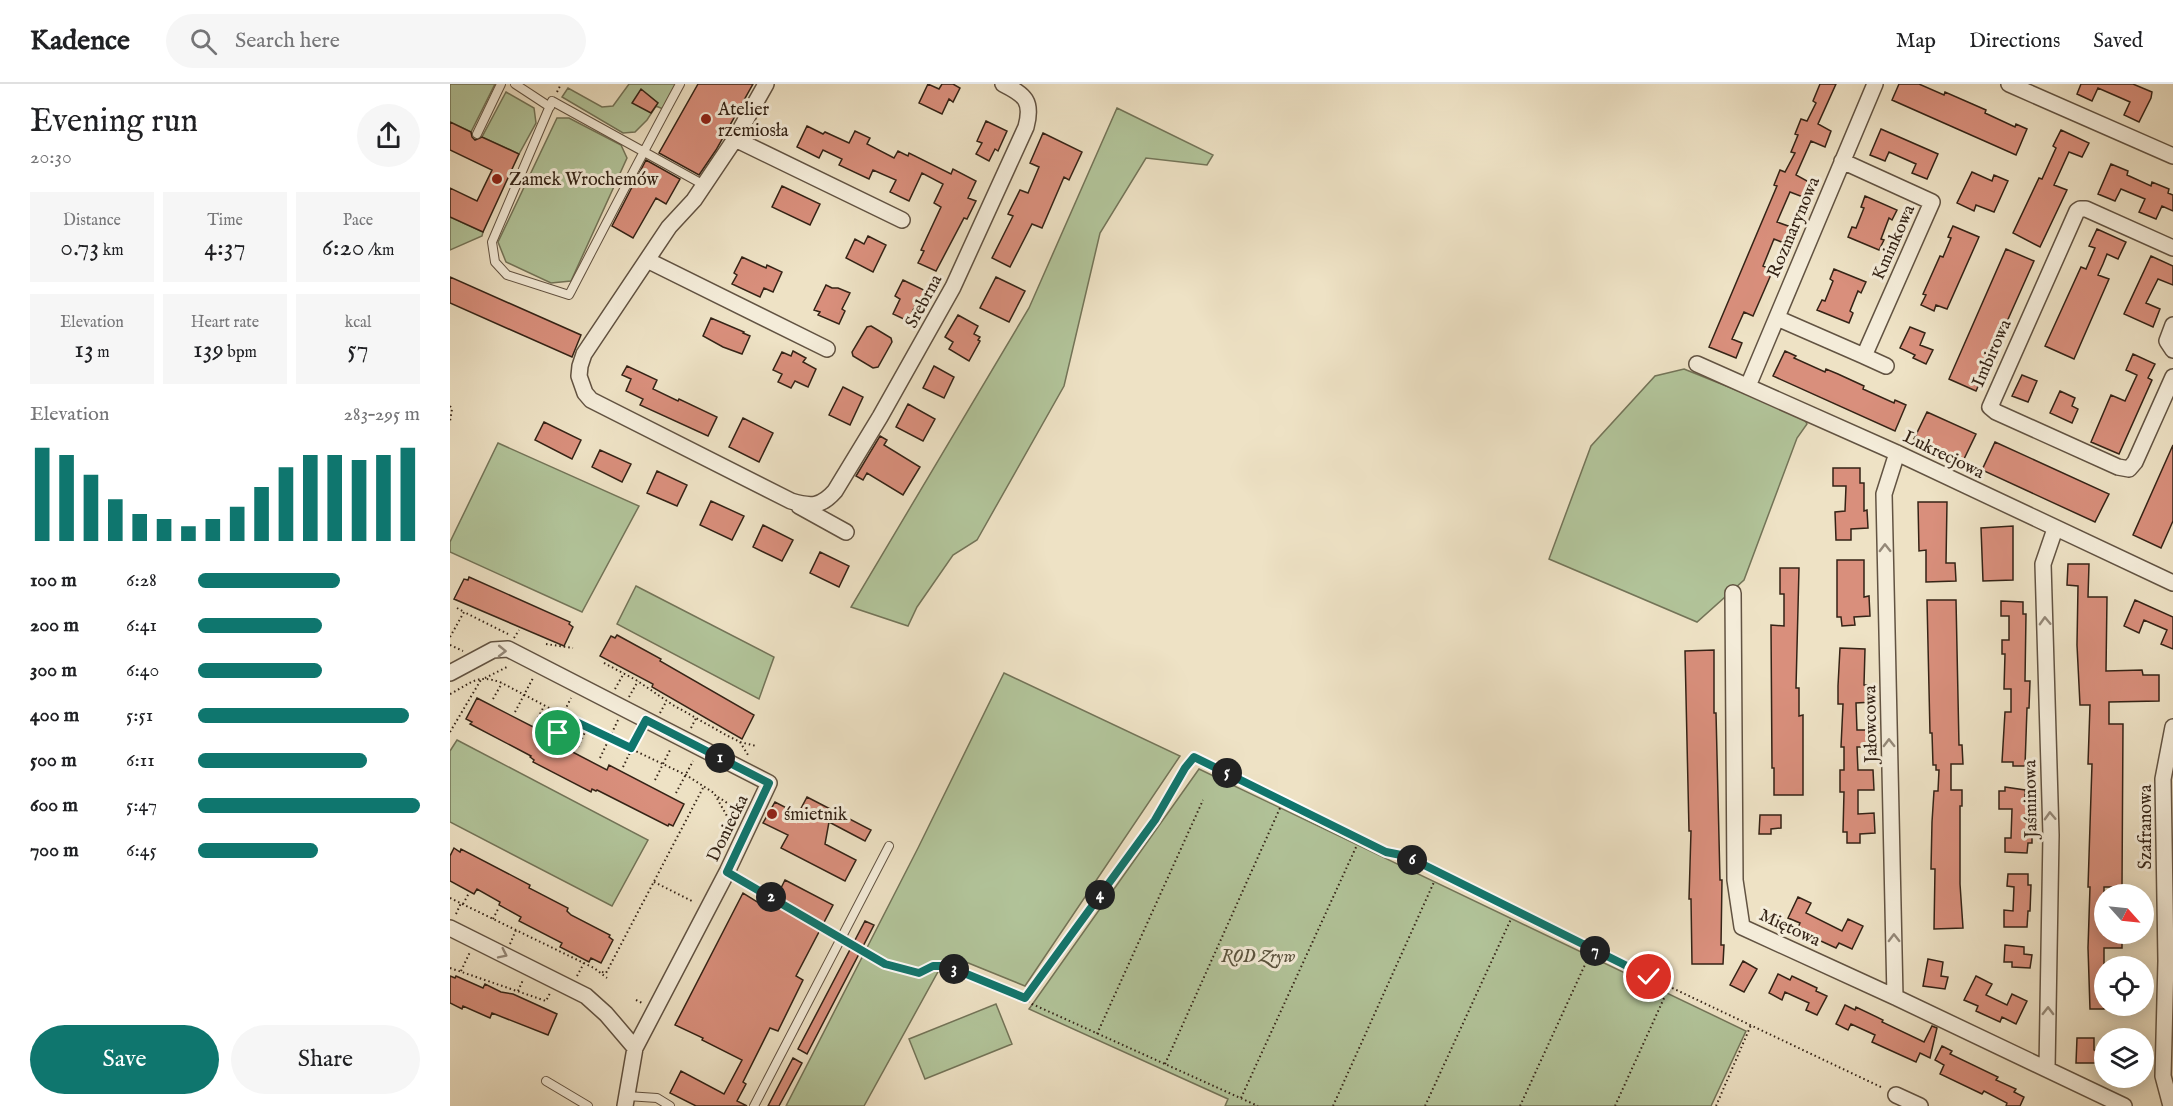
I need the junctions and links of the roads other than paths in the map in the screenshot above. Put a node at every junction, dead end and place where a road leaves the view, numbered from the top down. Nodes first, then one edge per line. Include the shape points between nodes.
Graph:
1 (501, 84) edge
2 (515, 84) edge
3 (680, 84) edge
4 (766, 84) edge
5 (1003, 84) edge
6 (1875, 84) edge
7 (2009, 84) edge
8 (550, 107) junction
9 (477, 134) dead end
10 (735, 139) junction
11 (644, 151) junction
12 (2173, 156) edge
13 (1842, 161) junction
14 (704, 185) junction
15 (902, 220) dead end
16 (2173, 248) edge
17 (646, 260) junction
18 (1777, 318) junction
19 (2173, 325) edge
20 (827, 349) dead end
21 (2173, 350) edge
22 (1864, 356) junction
23 (1697, 364) dead end
24 (1886, 366) dead end
25 (2173, 378) edge
26 (1748, 386) junction
27 (1897, 453) junction
28 (791, 501) junction
29 (2055, 529) junction
30 (846, 532) dead end
31 (2173, 583) edge
32 (1733, 593) dead end
33 (450, 674) edge
34 (2173, 727) edge
35 (2168, 779) edge
36 (889, 846) dead end
37 (450, 928) edge
38 (2169, 962) edge
39 (1895, 997) junction
40 (635, 1048) junction
41 (2047, 1070) junction
42 (546, 1081) dead end
43 (1896, 1095) road end
44 (626, 1101) edge
45 (2166, 1105) edge
46 (588, 1106) edge
47 (670, 1106) edge
48 (754, 1106) edge
49 (1920, 1106) edge
50 (2124, 1106) edge

1 - 9 lane
2 - 8 lane
3 - 11 lane
4 - 10 street, Srebrna
5 - 28 street, Srebrna via 1026,99 1028,119 953,287 835,491 812,507
6 - 13 street, Rozmarynowa
7 - 12 street
8 - 11 lane via 552,101
8 - 11 lane via 492,242 495,262 507,275 569,295
10 - 14 street, Srebrna
10 - 15 street
11 - 14 lane
13 - 18 street, Rozmarynowa
13 - 22 street, Kminkowa via 1932,202
14 - 17 street, Srebrna
16 - 25 street, Imbirowa via 2086,209 2077,211 1990,407 2129,469
17 - 20 street
17 - 28 street, Srebrna via 584,354 579,376 585,393 591,400
18 - 22 street
18 - 26 street, Rozmarynowa
19 - 21 street via 2167,341
22 - 24 street
23 - 26 street, Lukrecjowa
26 - 27 street, Lukrecjowa
27 - 29 street, Lukrecjowa
39 -> 27 street, Jałowcowa via 1884,494
28 - 30 street, Srebrna
29 - 31 street, Lukrecjowa
41 -> 29 street, Jaśminowa via 2051,835 2043,564
32 - 39 street, Miętowa via 1735,880 1742,927
33 -> 40 street, Doniecka via 494,650 508,649 625,705 769,783
34 - 35 street, Szafranowa
35 - 38 street, Szafranowa
36 - 48 lane
37 -> 40 street via 586,996
38 - 45 street, Szafranowa via 2163,1076
39 - 41 street, Miętowa
40 - 44 street, Doniecka
41 - 50 street, Miętowa
42 - 46 lane
43 - 49 street
44 - 47 lane via 657,1098

